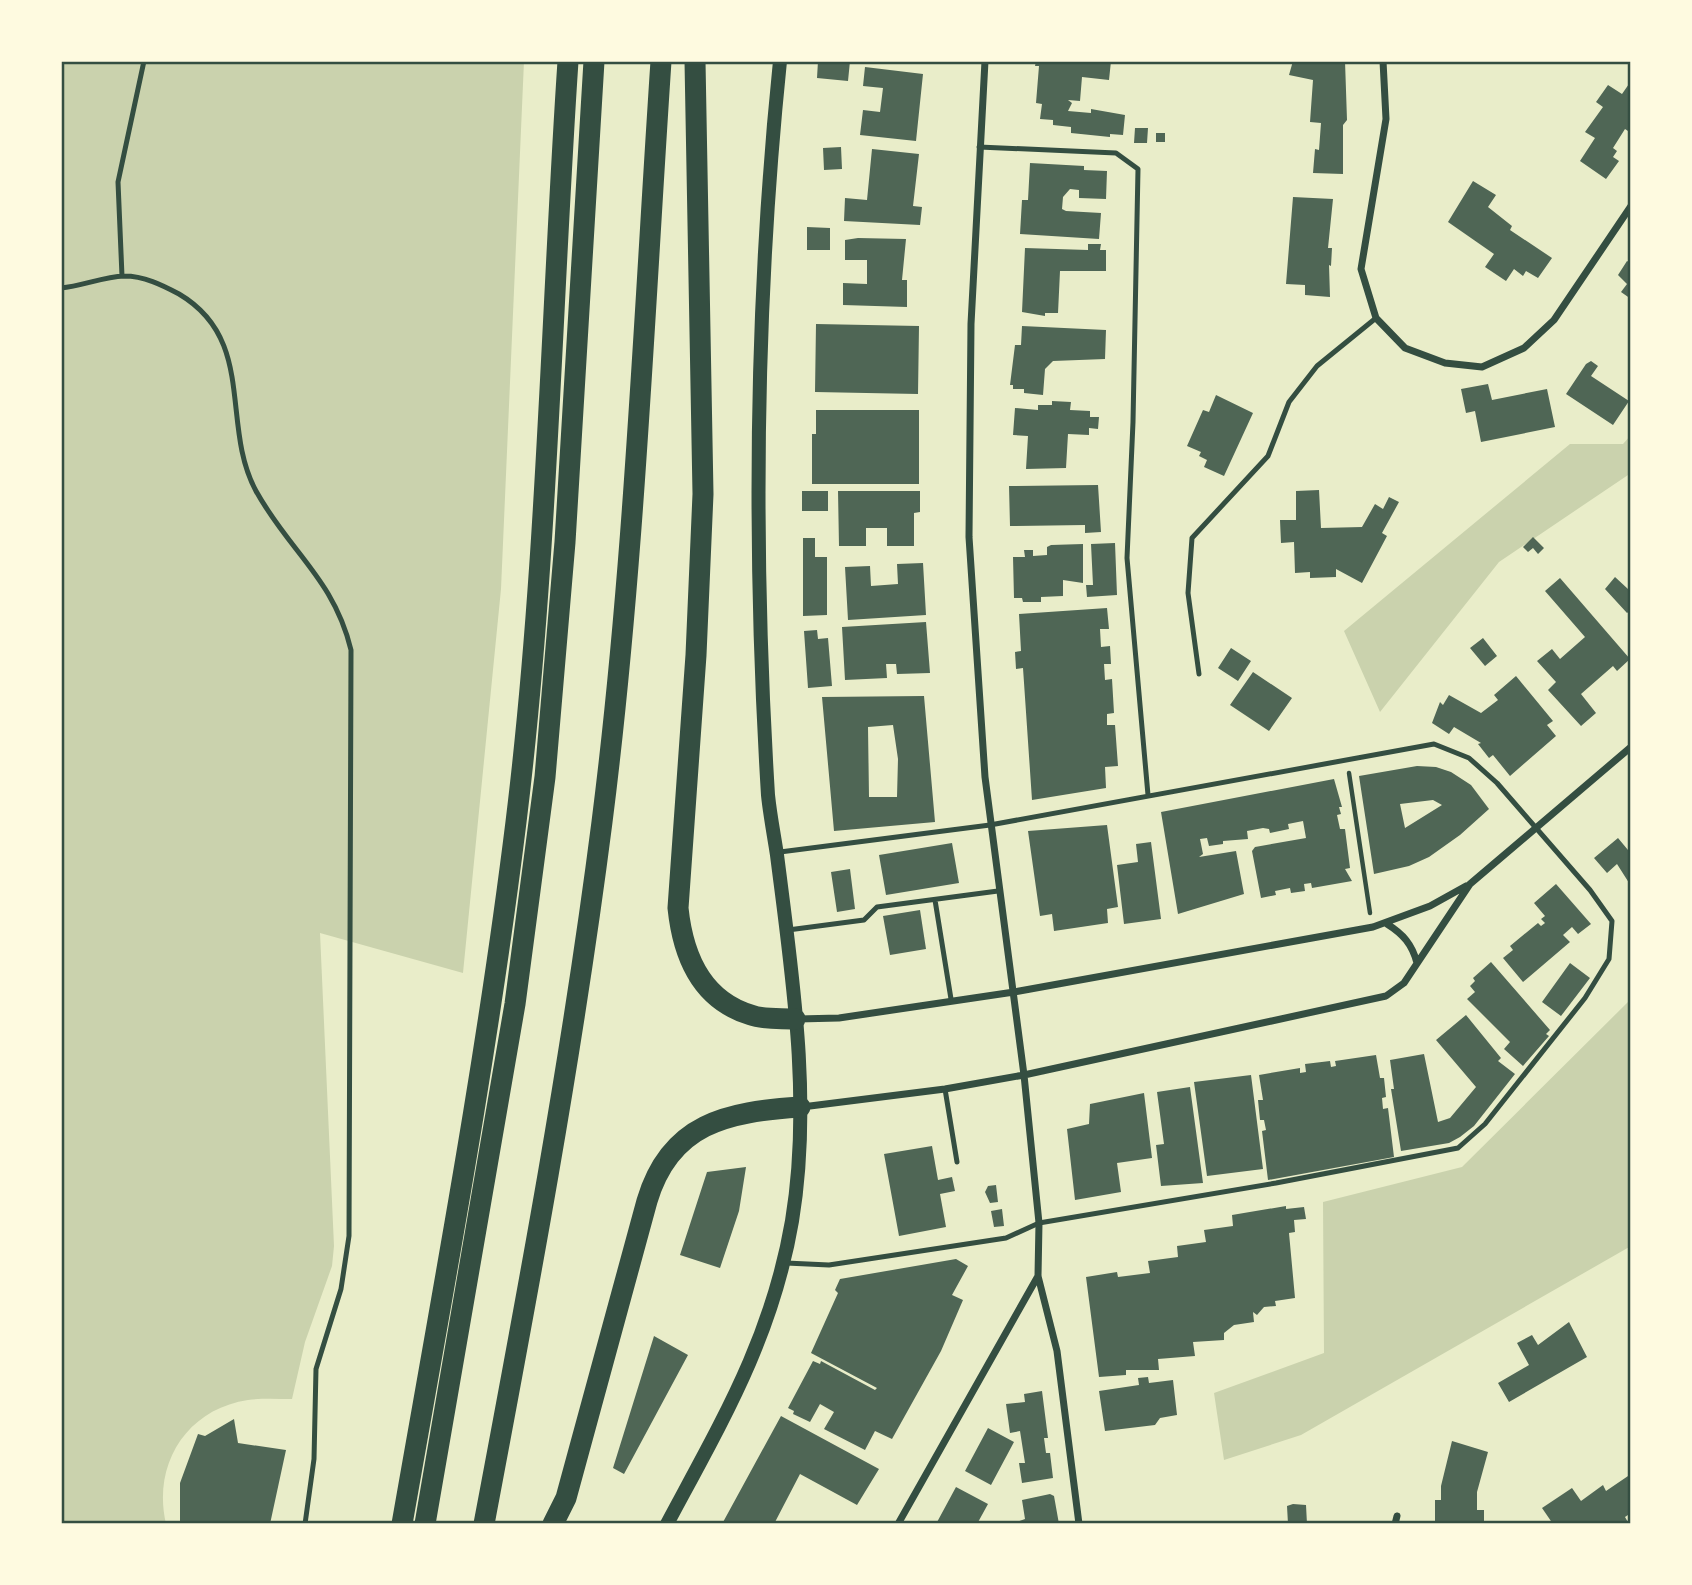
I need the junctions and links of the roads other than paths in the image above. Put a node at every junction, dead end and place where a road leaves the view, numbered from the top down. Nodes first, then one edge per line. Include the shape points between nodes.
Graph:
1 (144, 61) edge
2 (568, 61) edge
3 (594, 61) edge
4 (661, 61) edge
5 (695, 61) edge
6 (780, 61) edge
7 (985, 61) edge
8 (1383, 61) edge
9 (979, 147) junction
10 (1631, 206) edge
11 (122, 276) junction
12 (61, 288) edge
13 (1376, 318) junction
14 (1199, 674) dead end
15 (1631, 747) edge
16 (1148, 795) junction
17 (990, 825) junction
18 (1533, 827) junction
19 (776, 852) junction
20 (1470, 884) junction
21 (998, 891) junction
22 (935, 900) junction
23 (1387, 923) junction
24 (785, 930) junction
25 (1417, 963) junction
26 (1014, 992) junction
27 (951, 999) junction
28 (795, 1019) junction
29 (1024, 1075) junction
30 (945, 1089) junction
31 (800, 1107) junction
32 (957, 1162) dead end
33 (1039, 1223) junction
34 (783, 1263) junction
35 (1038, 1276) junction
36 (305, 1524) edge
37 (402, 1524) edge
38 (425, 1524) edge
39 (484, 1524) edge
40 (553, 1524) edge
41 (667, 1524) edge
42 (898, 1524) edge
43 (1079, 1524) edge

1 - 11 lane via 118,182
2 - 37 highway via 543,522 517,820 473,1118
3 - 38 highway via 565,542 545,777 515,1003
4 - 39 highway via 626,564 602,821 573,1025
5 - 28 highway via 703,494 678,908 689,961 720,1001 752,1016
6 - 19 main road via 760,359 765,740
7 - 9 street
8 - 13 street via 1386,119 1361,269
9 - 16 lane via 1116,153 1138,169 1127,558
9 - 17 street via 969,537
10 - 13 street via 1554,320 1524,348 1493,362 1482,366 1445,363 1405,348
11 - 12 lane
11 - 36 lane via 162,284 188,300 218,333 229,355 240,436 255,488 338,607 351,650 349,1236 341,1289 316,1369 314,1459
13 - 14 lane via 1317,366 1289,402 1268,456 1192,538 1188,593
15 - 18 street
16 - 17 lane
16 - 18 lane via 1434,744 1469,758 1497,783
17 - 19 lane
17 - 21 street
18 - 20 street
18 - 33 lane via 1612,921 1609,959 1585,998 1493,1113 1458,1148
19 - 24 main road
20 - 23 street
20 - 25 street
21 - 22 lane
21 - 26 street
22 - 24 lane via 877,908 864,920
22 - 27 lane
23 - 25 street via 1402,934
23 - 26 street
24 - 28 main road
25 - 29 street via 1404,983 1386,996
26 - 27 street
26 - 29 street
27 - 28 street via 839,1018
28 - 31 main road
29 - 30 street
29 - 33 street
30 - 31 street
30 - 32 lane
31 - 34 main road via 795,1196
31 - 40 highway via 757,1110 717,1120 685,1140 660,1167 646,1201 566,1498
33 - 34 lane via 1006,1238 829,1265
33 - 35 street
34 - 41 main road via 752,1363
35 - 42 street
35 - 43 street via 1057,1351

